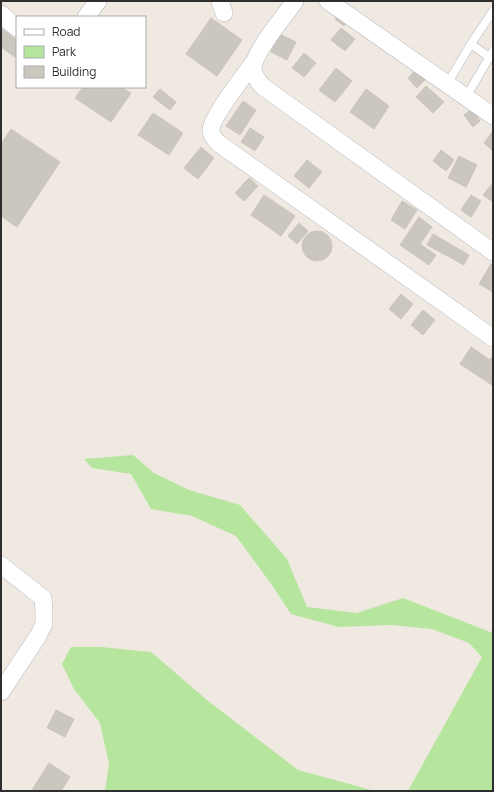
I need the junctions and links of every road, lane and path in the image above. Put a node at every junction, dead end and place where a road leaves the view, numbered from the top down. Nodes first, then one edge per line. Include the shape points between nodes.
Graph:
1 (98, 1) edge
2 (296, 1) edge
3 (328, 1) edge
4 (493, 11) edge
5 (1, 14) edge
6 (87, 16) edge
7 (16, 27) edge
8 (471, 44) junction
9 (491, 54) edge
10 (254, 62) junction
11 (447, 84) junction
12 (466, 97) junction
13 (493, 116) edge
14 (493, 252) edge
15 (493, 338) edge
16 (1, 565) edge
17 (1, 692) edge

1 - 6 street
2 - 10 street via 259,51
3 - 11 street
4 - 8 lane
5 - 7 street
8 - 9 lane
8 - 11 lane
9 - 12 lane
10 - 14 street via 253,71 262,86
10 - 15 street via 212,123 213,138
11 - 12 street
12 - 13 street
16 - 17 street via 43,598 44,612 44,624 38,636

